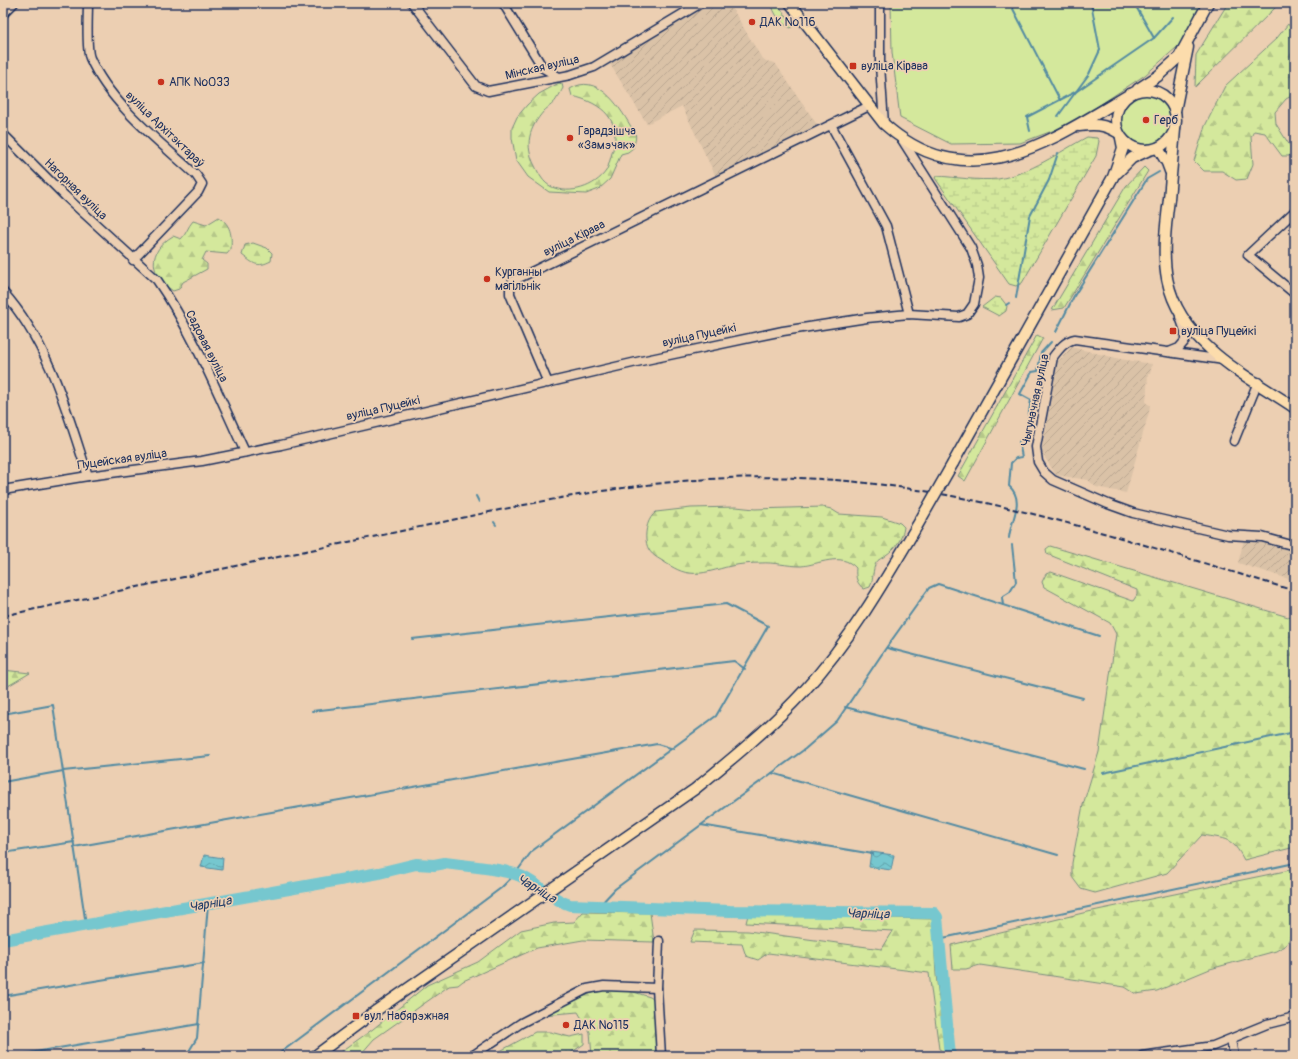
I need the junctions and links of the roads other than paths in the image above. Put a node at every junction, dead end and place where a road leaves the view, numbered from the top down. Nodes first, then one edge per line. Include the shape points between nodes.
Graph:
1 (14, 3) edge
2 (88, 3) edge
3 (412, 3) edge
4 (504, 3) edge
5 (701, 3) edge
6 (790, 3) edge
7 (880, 3) edge
8 (1208, 3) edge
9 (3, 14) edge
10 (1190, 38) junction
11 (559, 77) junction
12 (1132, 93) junction
13 (869, 106) junction
14 (1175, 111) junction
15 (884, 124) junction
16 (831, 125) junction
17 (1073, 127) junction
18 (1176, 129) junction
19 (3, 134) edge
20 (1119, 135) junction
21 (901, 138) junction
22 (1153, 149) junction
23 (1171, 176) junction
24 (1113, 177) junction
25 (1295, 211) edge
26 (133, 260) junction
27 (3, 292) edge
28 (1295, 294) edge
29 (1179, 312) junction
30 (909, 314) junction
31 (1168, 352) junction
32 (1224, 360) junction
33 (1258, 382) junction
34 (548, 383) junction
35 (1295, 408) edge
36 (1234, 441) dead end
37 (245, 452) junction
38 (88, 476) junction
39 (3, 490) edge
40 (1295, 546) edge
41 (659, 941) dead end
42 (657, 988) junction
43 (1295, 1017) edge
44 (1231, 1040) junction
45 (315, 1056) edge
46 (472, 1056) edge
47 (661, 1056) edge
48 (1142, 1056) edge
49 (1234, 1056) edge

1 - 9 street
2 - 26 street, вуліца Архітэктараў via 89,57 112,94 132,117 196,175 202,184 198,192
3 - 11 street, Мінская вуліца via 476,86 488,91
4 - 11 street via 543,68
5 - 11 street, Мінская вуліца via 594,67
6 - 13 main road
7 - 15 street via 880,65
8 - 10 main road
10 - 12 main road via 1174,62
10 - 14 main road
12 - 14 main road via 1143,90 1159,92 1166,97
12 - 17 main road
12 - 20 main road via 1118,106 1115,119
13 - 15 main road
13 - 16 street, вуліца Кірава
14 - 18 main road
15 - 21 main road
16 - 30 street via 886,226
16 - 34 street, вуліца Кірава via 513,282 510,294
17 - 20 main road via 1096,124 1110,127
17 - 21 main road via 1028,150 996,159 979,160 936,154
18 - 22 main road via 1169,140
18 - 23 main road
19 - 26 street, Нагорная вуліца
20 - 22 main road via 1126,144 1133,147
20 - 24 main road via 1123,148
21 - 30 street, вуліца Пуцейкі via 971,248 979,278 974,304 967,314 959,317
22 - 23 main road via 1168,163
22 - 24 main road via 1132,158
23 - 29 main road via 1164,240 1165,272
24 - 45 main road, bridge via 870,606 804,691 777,719 695,789
25 - 28 street via 1248,255
26 - 37 street, Садовая вуліца via 157,280 167,295
27 - 38 street via 31,328 61,394
29 - 31 street via 1185,331 1185,341 1179,348
29 - 32 main road via 1197,336
30 - 34 street, вуліца Пуцейкі via 861,318 783,330
31 - 32 street, Чыгуначная вуліца
31 - 40 street, Чыгуначная вуліца via 1075,339 1062,346 1053,358 1036,447 1038,462 1044,472 1053,480 1133,514 1228,535 1262,537
32 - 33 main road
33 - 35 main road
33 - 36 street
34 - 37 street, вуліца Пуцейкі via 281,446
37 - 38 street, Пуцейская вуліца via 202,461
38 - 39 street, Пуцейская вуліца
41 - 42 street
42 - 46 street via 604,986 587,989 521,1023
42 - 47 street
43 - 44 street via 1268,1024
44 - 48 street via 1193,1050
44 - 49 street

